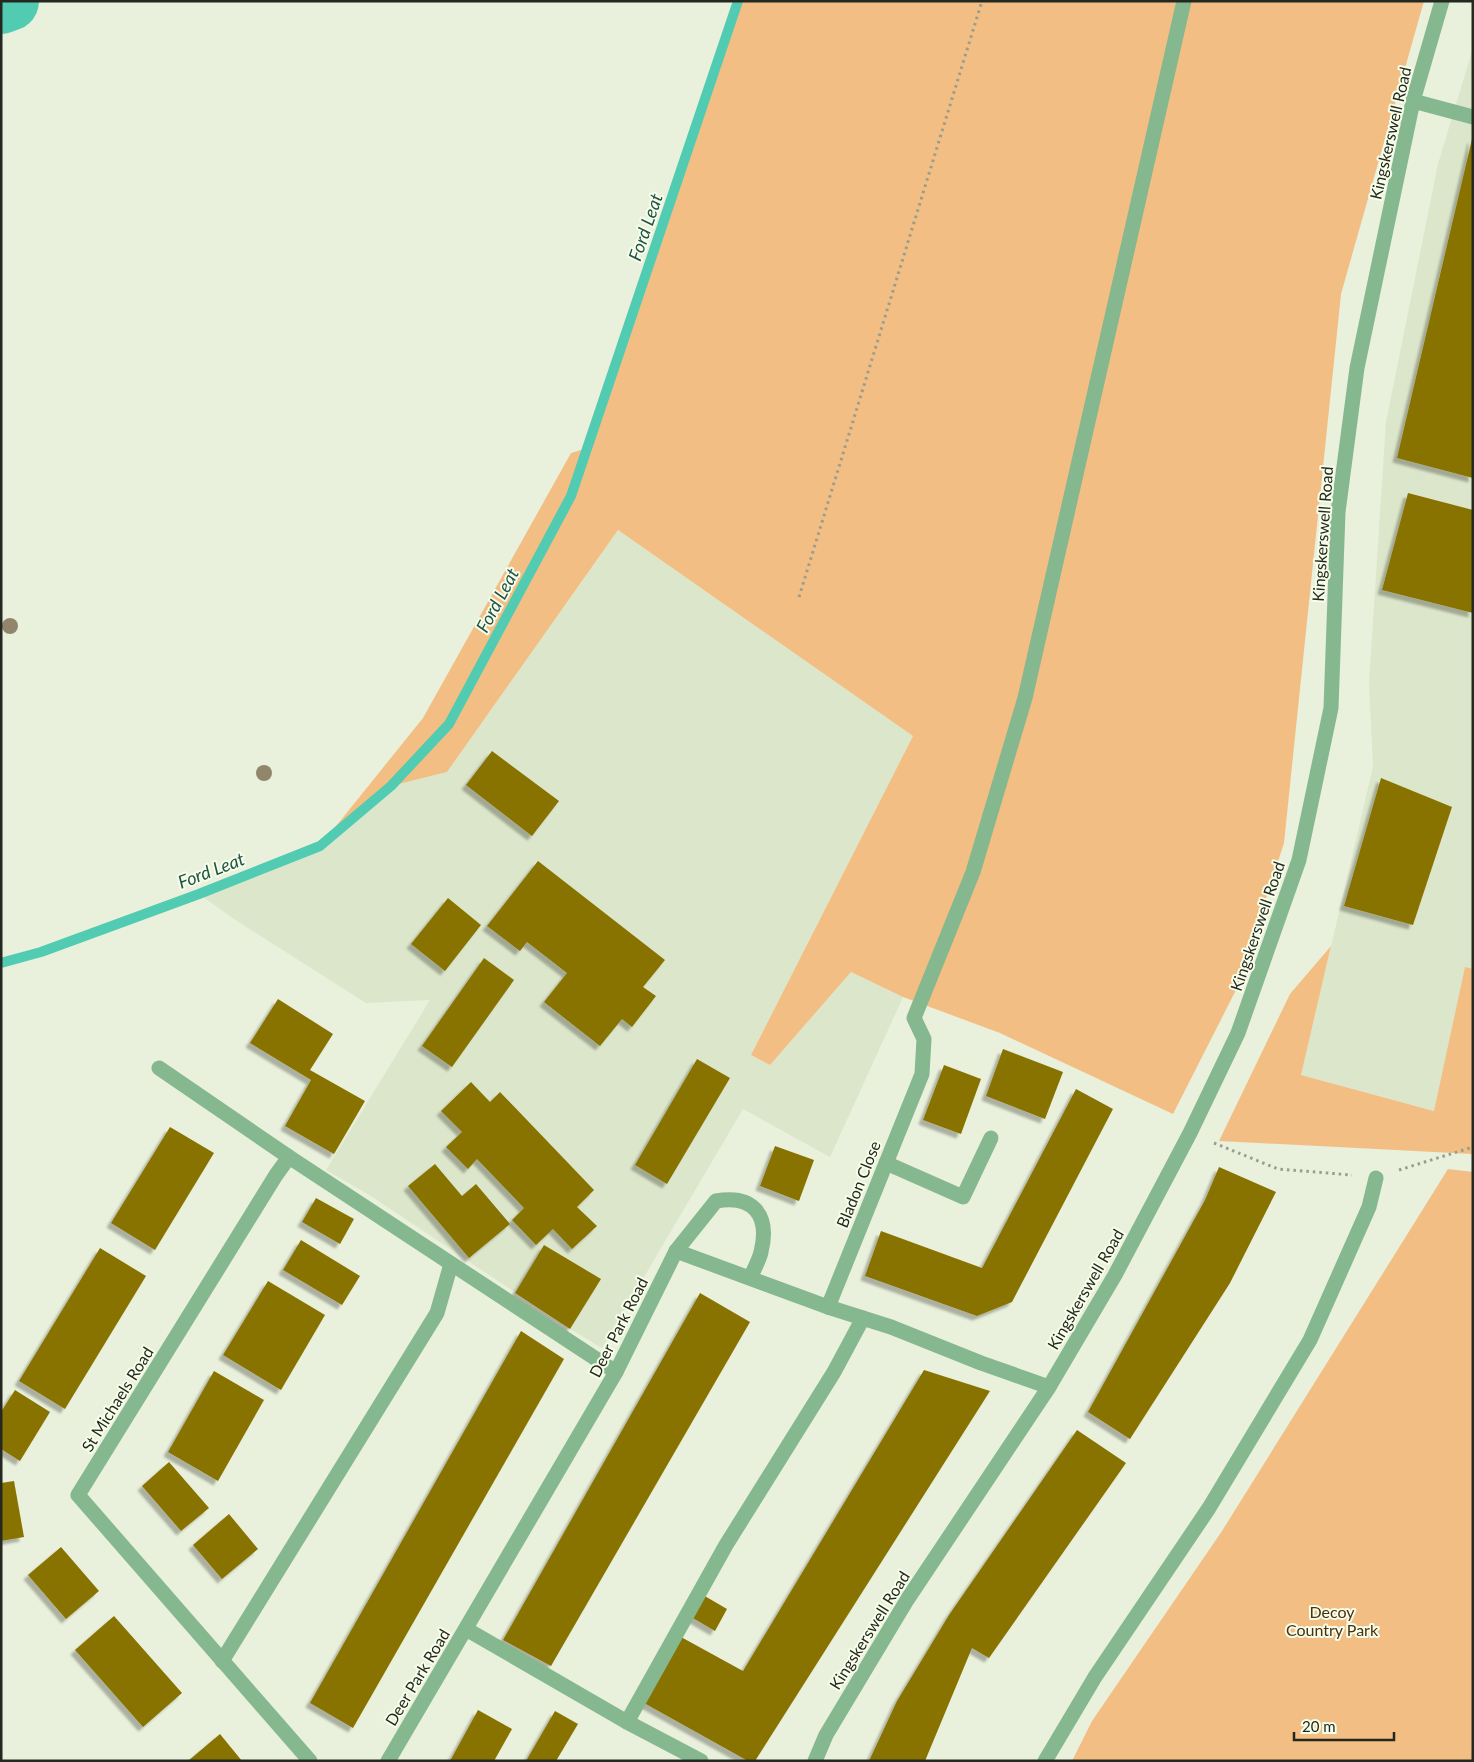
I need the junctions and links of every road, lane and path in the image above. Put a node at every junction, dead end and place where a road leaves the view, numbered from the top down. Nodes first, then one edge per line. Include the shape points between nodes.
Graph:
1 (982, 1) edge
2 (1184, 1) edge
3 (1442, 1) edge
4 (1413, 101) junction
5 (1473, 117) edge
6 (799, 596) dead end
7 (159, 1068) dead end
8 (1190, 1133) junction
9 (991, 1138) dead end
10 (1473, 1147) edge
11 (289, 1157) junction
12 (886, 1163) junction
13 (1376, 1178) junction
14 (676, 1251) junction
15 (451, 1264) junction
16 (750, 1278) junction
17 (828, 1307) junction
18 (863, 1318) junction
19 (616, 1372) junction
20 (1049, 1387) junction
21 (466, 1628) junction
22 (222, 1660) junction
23 (627, 1722) junction
24 (310, 1761) edge
25 (388, 1761) edge
26 (701, 1761) edge
27 (815, 1761) edge
28 (1045, 1761) edge

1 - 6 path
2 - 12 street, Bladon Close via 1024,698 973,872 914,1018 924,1039 922,1074
3 - 4 street, Kingskerswell Road
4 - 5 street
4 - 8 street, Kingskerswell Road via 1357,368 1338,512 1331,708 1299,860 1238,1033
7 - 11 street
8 - 13 path via 1278,1169
8 - 20 street, Kingskerswell Road via 1115,1275
9 - 12 street via 964,1197
10 - 13 path
11 - 15 street
11 - 22 street, St Michaels Road via 78,1495
12 - 17 street, Bladon Close
13 - 28 street via 1369,1206 1310,1340 1209,1508 1094,1677
14 - 16 street
14 - 16 street, Deer Park Road via 716,1201 730,1198 749,1204 761,1216 764,1236 761,1253
14 - 19 street, Deer Park Road
15 - 19 street
15 - 22 street via 437,1313
16 - 17 street
17 - 18 street
18 - 20 street
18 - 23 street via 834,1372 726,1544
19 - 21 street, Deer Park Road
20 - 27 street, Kingskerswell Road via 907,1600 826,1736
21 - 23 street
21 - 25 street, Deer Park Road
22 - 24 street, St Michaels Road
23 - 26 street

